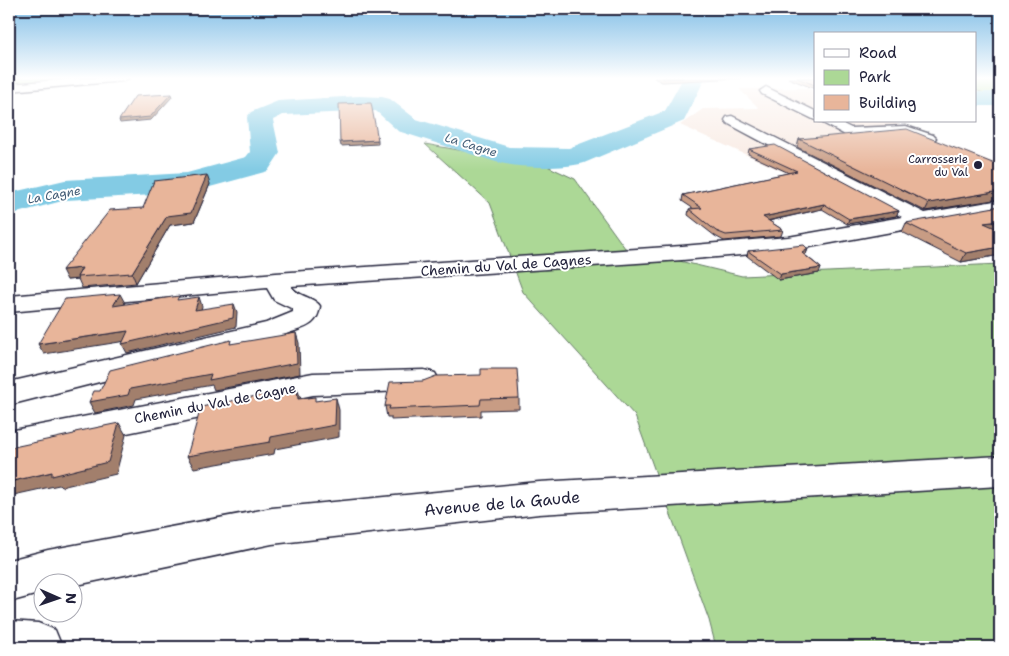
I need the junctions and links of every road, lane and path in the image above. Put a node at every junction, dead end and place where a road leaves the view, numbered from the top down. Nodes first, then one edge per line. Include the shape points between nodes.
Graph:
1 (801, 109) edge
2 (814, 115) edge
3 (732, 120) dead end
4 (828, 122) edge
5 (940, 144) edge
6 (1000, 206) edge
7 (922, 220) junction
8 (276, 280) junction
9 (9, 304) edge
10 (424, 380) edge
11 (9, 394) edge
12 (9, 444) edge
13 (1000, 471) edge
14 (9, 581) edge
15 (9, 645) edge
16 (38, 647) edge

1 - 2 street
3 - 7 street
4 - 5 street via 849,133 906,130
6 - 7 street, Chemin du Val de Cagnes
7 - 8 street, Chemin du Val de Cagnes via 788,244
8 - 9 street, Chemin du Val de Cagnes
8 - 11 street via 283,295 307,306 305,317 274,329
10 - 12 street, Chemin du Val de Cagne via 313,384
13 - 14 street, Avenue de la Gaude via 539,498 282,525
15 - 16 street

